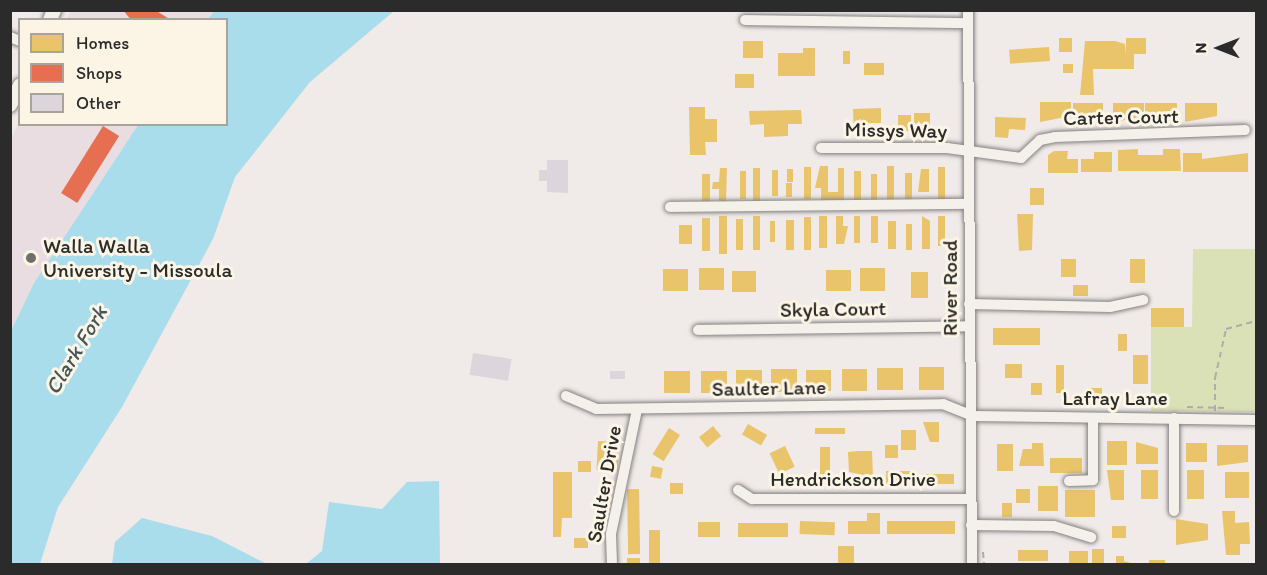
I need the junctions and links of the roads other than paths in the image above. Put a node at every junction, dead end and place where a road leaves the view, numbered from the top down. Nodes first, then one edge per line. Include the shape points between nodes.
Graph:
1 (968, 10) edge
2 (745, 20) dead end
3 (968, 23) junction
4 (18, 90) edge
5 (10, 105) edge
6 (1245, 130) dead end
7 (821, 148) dead end
8 (970, 155) junction
9 (969, 204) junction
10 (670, 207) dead end
11 (1143, 300) dead end
12 (969, 304) junction
13 (969, 326) junction
14 (698, 330) dead end
15 (566, 396) dead end
16 (637, 410) junction
17 (973, 417) junction
18 (1174, 418) junction
19 (1093, 419) junction
20 (1257, 420) edge
21 (1069, 481) dead end
22 (738, 490) dead end
23 (971, 499) junction
24 (1174, 511) dead end
25 (971, 525) junction
26 (1091, 537) dead end
27 (612, 564) edge
28 (972, 564) edge

1 - 3 street, River Road
2 - 3 street
3 - 8 street, River Road
4 - 5 main road
6 - 8 street, Carter Court via 1055,137 1040,140 1021,158
7 - 8 street, Missys Way via 947,148
8 - 9 street, River Road
9 - 10 street
9 - 12 street, River Road
11 - 12 street via 1110,307
12 - 13 street, River Road
13 - 14 street, Skyla Court
13 - 17 street, River Road
15 - 16 street, Saulter Lane via 596,409
16 - 17 street, Saulter Lane via 943,404
16 - 27 street, Saulter Drive via 611,534
17 - 19 street, Lafray Lane
17 - 23 street, River Road
18 - 19 street, Lafray Lane
18 - 20 street, Lafray Lane
18 - 24 street
19 - 21 street via 1093,480
22 - 23 street, Hendrickson Drive via 752,499
23 - 25 street, River Road
25 - 26 street via 1054,526
25 - 28 street, River Road

